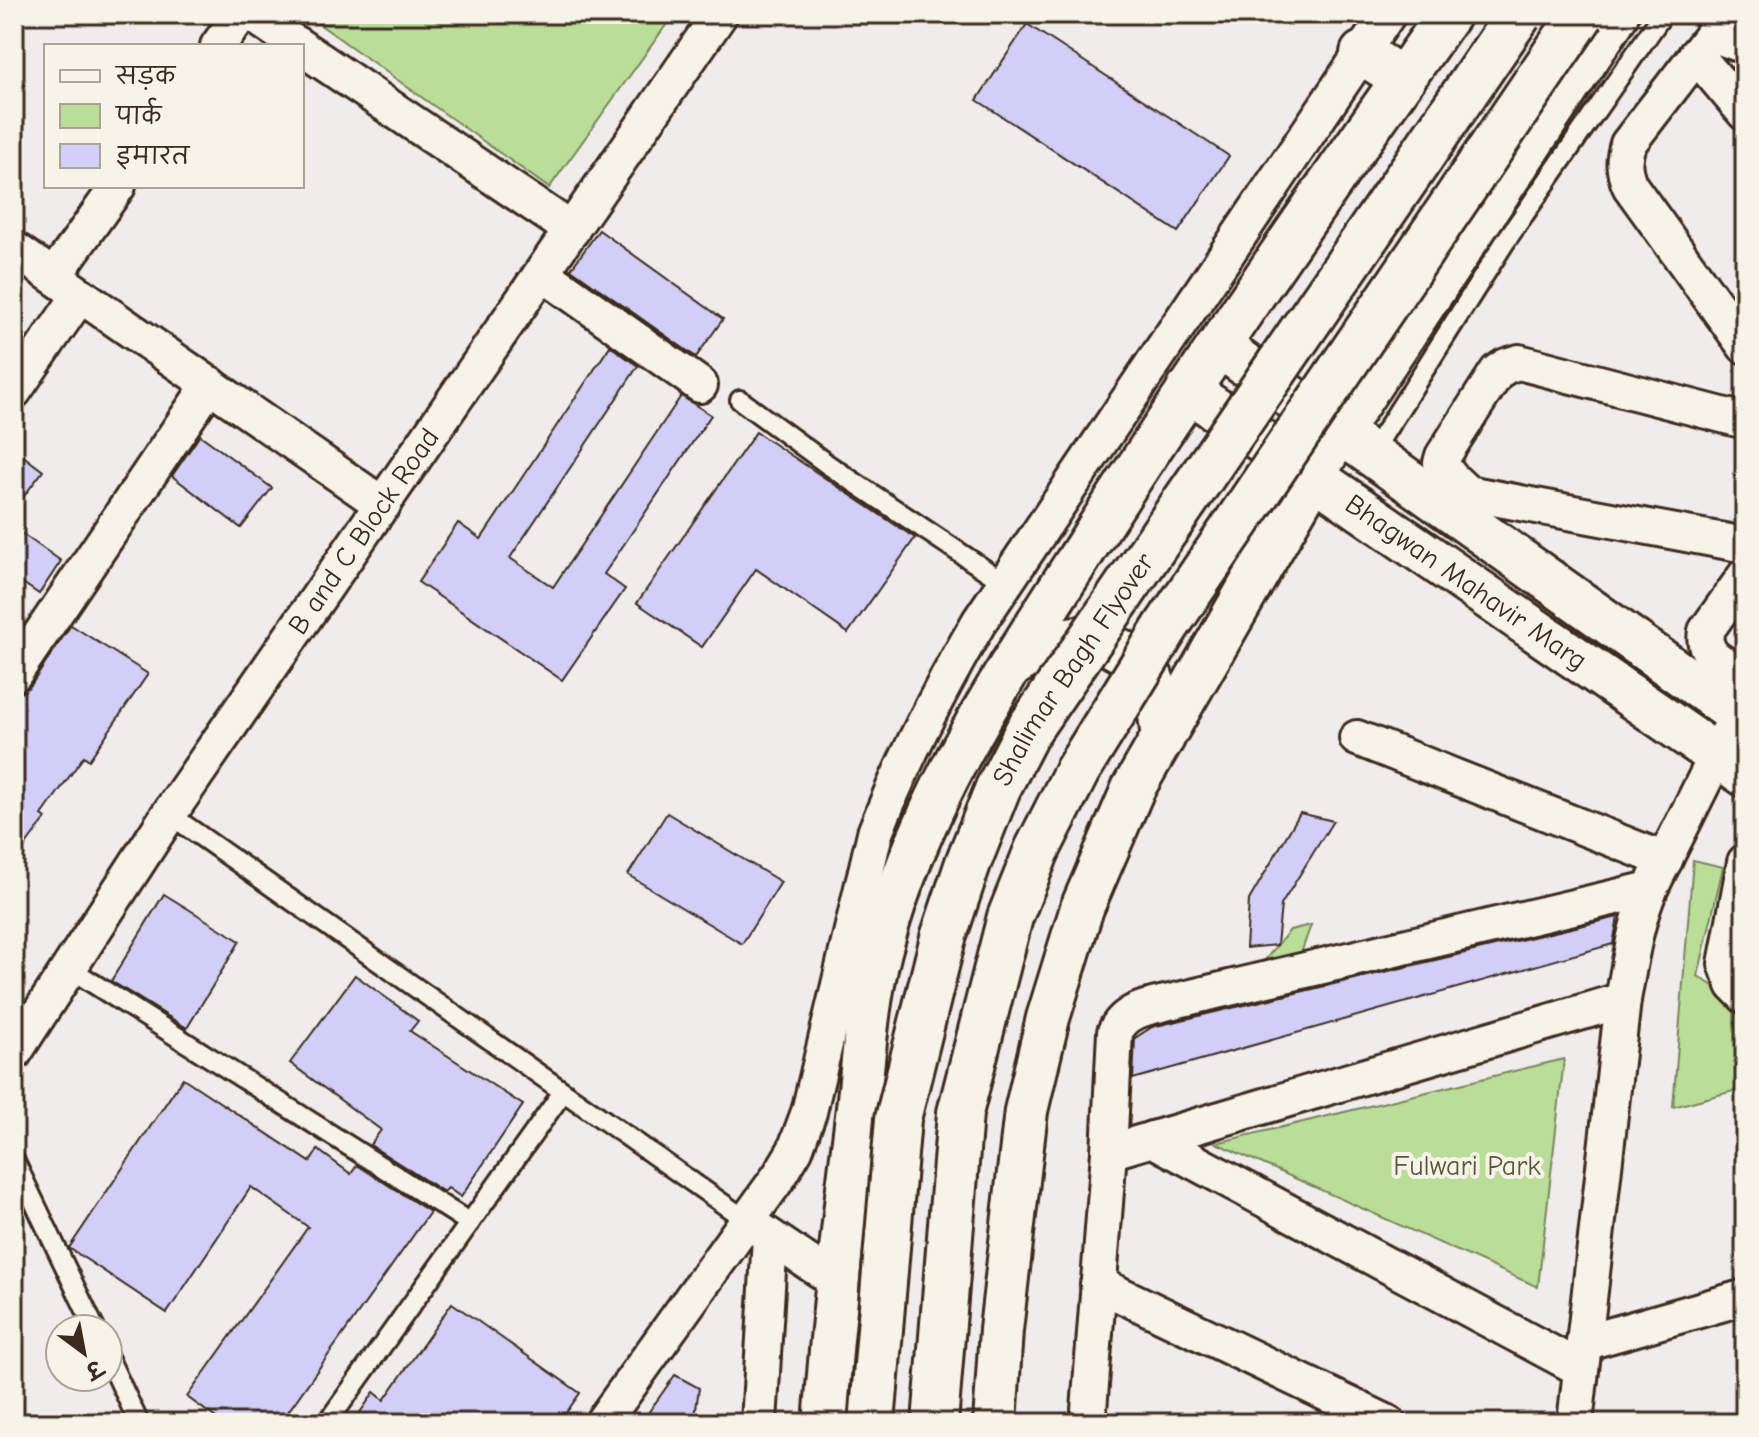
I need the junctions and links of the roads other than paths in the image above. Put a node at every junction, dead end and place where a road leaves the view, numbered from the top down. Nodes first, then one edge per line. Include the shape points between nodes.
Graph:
1 (241, 14) edge
2 (252, 14) edge
3 (720, 14) edge
4 (1388, 14) edge
5 (1449, 14) edge
6 (1519, 14) edge
7 (1582, 14) edge
8 (1617, 14) edge
9 (1663, 14) edge
10 (1712, 34) edge
11 (219, 44) edge
12 (296, 44) edge
13 (1745, 46) edge
14 (304, 50) edge
15 (1362, 53) junction
16 (1403, 79) junction
17 (1745, 113) edge
18 (117, 188) edge
19 (572, 230) junction
20 (14, 249) edge
21 (542, 273) junction
22 (67, 285) junction
23 (1219, 346) junction
24 (1745, 346) edge
25 (210, 384) junction
26 (700, 385) dead end
27 (1188, 390) junction
28 (14, 391) edge
29 (740, 400) dead end
30 (1745, 421) edge
31 (1355, 443) junction
32 (1313, 475) junction
33 (383, 505) junction
34 (1745, 545) edge
35 (1745, 576) edge
36 (1005, 583) junction
37 (1009, 668) junction
38 (14, 674) edge
39 (1745, 674) edge
40 (1741, 718) edge
41 (1163, 738) junction
42 (1357, 738) dead end
43 (1730, 765) edge
44 (903, 771) junction
45 (938, 792) junction
46 (169, 814) junction
47 (1745, 862) edge
48 (1658, 874) junction
49 (69, 968) junction
50 (1745, 996) edge
51 (1623, 1000) junction
52 (14, 1053) edge
53 (563, 1092) junction
54 (1152, 1139) junction
55 (1109, 1152) junction
56 (14, 1160) edge
57 (470, 1223) junction
58 (758, 1229) junction
59 (836, 1281) junction
60 (1098, 1284) junction
61 (1745, 1297) edge
62 (87, 1313) edge
63 (1582, 1356) junction
64 (124, 1391) edge
65 (1345, 1412) edge
66 (139, 1423) edge
67 (327, 1423) edge
68 (602, 1423) edge
69 (759, 1423) edge
70 (825, 1423) edge
71 (872, 1423) edge
72 (935, 1423) edge
73 (995, 1423) edge
74 (1088, 1423) edge
75 (1388, 1423) edge
76 (1575, 1423) edge

1 - 11 street
2 - 12 street
3 - 19 street, B and C Block Road
4 - 15 street
5 - 16 street
6 - 71 main road, Shalimar Bagh Flyover, bridge via 1035,720 998,788 943,938 898,1119
7 - 72 main road, Shalimar Bagh Flyover, bridge via 1166,627 1077,771 1037,850 1010,917 960,1113
8 - 31 street
9 - 31 lane via 1505,242
10 - 13 street
10 - 17 street
10 - 24 street via 1628,144 1624,172
14 - 19 street
15 - 16 street
15 - 36 street
16 - 23 street
18 - 22 street
19 - 21 street, B and C Block Road
20 - 22 street
21 - 26 street
21 - 33 street, B and C Block Road
22 - 25 street
22 - 28 street
23 - 27 street
23 - 31 street, Bhagwan Mahavir Marg
25 - 33 street
25 - 38 street
27 - 32 street, Bhagwan Mahavir Marg
27 - 37 street
29 - 36 lane
30 - 34 street via 1519,362 1497,372 1441,463 1467,493
31 - 32 street
31 - 40 street, Bhagwan Mahavir Marg
32 - 41 street
32 - 43 street, Bhagwan Mahavir Marg
33 - 46 street, B and C Block Road
35 - 39 street via 1704,640 1717,661
36 - 44 street via 963,649
37 - 41 street via 1047,644 1075,638 1104,641 1149,673
37 - 45 street
40 - 43 street
41 - 73 street via 1133,789 1082,908 1048,1018 1026,1111
42 - 48 street
43 - 48 street
44 - 45 street
44 - 58 street via 865,869 802,1133
45 - 59 street via 880,952
46 - 49 street, B and C Block Road
46 - 53 lane
47 - 50 street via 1726,964
48 - 51 street via 1640,911
48 - 55 street via 1130,1014 1115,1032
49 - 52 street, B and C Block Road
49 - 57 lane
51 - 54 street
51 - 63 street
53 - 57 lane
53 - 58 lane
54 - 55 street
54 - 63 street
55 - 60 street
56 - 62 lane
57 - 67 lane
58 - 59 street
58 - 68 street
58 - 69 street
59 - 70 street
60 - 65 street
60 - 74 street
61 - 63 street
63 - 76 street
64 - 66 lane
65 - 75 street

